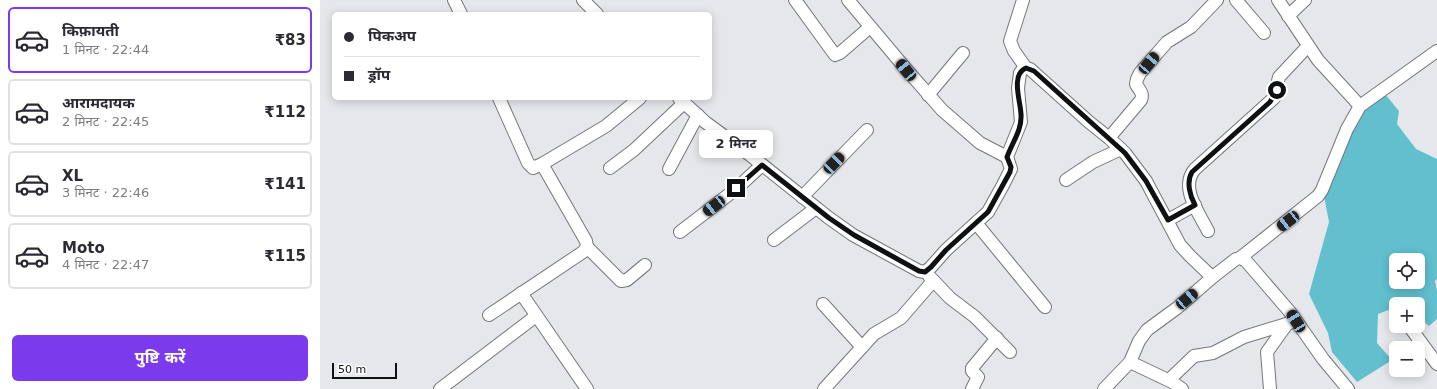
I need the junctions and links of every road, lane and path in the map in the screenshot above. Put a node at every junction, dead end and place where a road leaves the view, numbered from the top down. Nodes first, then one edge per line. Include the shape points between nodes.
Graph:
1 (454, 0) edge
2 (583, 0) edge
3 (795, 0) edge
4 (848, 0) edge
5 (1218, 0) edge
6 (1236, 0) edge
7 (1278, 0) edge
8 (1306, 0) edge
9 (1021, 1) edge
10 (460, 12) edge
11 (595, 12) edge
12 (1288, 16) junction
13 (870, 27) junction
14 (1264, 33) dead end
15 (1308, 46) junction
16 (1437, 51) edge
17 (963, 53) dead end
18 (1026, 68) junction
19 (928, 95) junction
20 (500, 100) edge
21 (638, 100) edge
22 (682, 100) edge
23 (1360, 106) junction
24 (698, 115) junction
25 (866, 130) dead end
26 (1109, 138) junction
27 (1121, 149) junction
28 (1007, 157) junction
29 (542, 164) junction
30 (762, 165) junction
31 (610, 168) dead end
32 (669, 169) dead end
33 (1066, 180) dead end
34 (802, 197) junction
35 (1195, 205) junction
36 (816, 208) junction
37 (1168, 220) junction
38 (976, 223) junction
39 (1208, 231) dead end
40 (680, 232) dead end
41 (774, 240) dead end
42 (587, 247) junction
43 (1240, 258) junction
44 (645, 265) dead end
45 (925, 272) junction
46 (1214, 276) junction
47 (933, 281) junction
48 (521, 294) junction
49 (823, 304) dead end
50 (1044, 307) dead end
51 (489, 315) dead end
52 (536, 316) junction
53 (1291, 323) junction
54 (1414, 333) edge
55 (997, 338) junction
56 (862, 347) junction
57 (1010, 352) dead end
58 (1130, 362) junction
59 (1437, 364) edge
60 (1169, 380) junction
61 (440, 389) edge
62 (587, 389) edge
63 (824, 389) edge
64 (972, 389) edge
65 (1104, 389) edge
66 (1182, 389) edge
67 (1270, 389) edge
68 (1348, 389) edge

1 - 10 street
2 - 11 street
3 - 13 street via 835,55
4 - 13 street
5 - 26 street via 1191,27 1167,42 1140,73 1136,84 1143,96
6 - 14 street
7 - 12 street
8 - 12 street
9 - 18 street via 1010,41
12 - 15 street
13 - 19 street
15 - 23 street
15 - 35 street via 1279,77 1276,94 1270,102 1192,172 1189,188
16 - 23 street
17 - 19 street
18 - 26 street via 1034,71
18 - 28 street via 1020,73 1018,80 1021,122
19 - 28 street via 980,143
20 - 29 street via 528,163 534,168
21 - 29 street via 606,126
22 - 24 street
22 - 31 street via 634,150
23 - 43 street via 1347,129 1318,196
24 - 30 street
24 - 32 street
25 - 34 street
26 - 27 street
27 - 33 street via 1093,162
27 - 37 street via 1143,177
28 - 38 street via 1010,172 988,212
29 - 42 street
30 - 34 street
30 - 40 street
34 - 36 street
35 - 37 street
35 - 39 street
36 - 41 street
36 - 45 street via 854,235
37 - 46 street via 1184,250 1208,274
38 - 45 street
38 - 50 street
42 - 44 street via 620,281 627,280
42 - 48 street
43 - 46 street
43 - 53 street via 1249,263
45 - 47 street
46 - 58 street via 1147,330
47 - 55 street
47 - 56 street via 901,318 879,330
48 - 51 street
48 - 52 street
49 - 56 street
52 - 61 street
52 - 62 street
53 - 60 street via 1240,339 1213,353 1194,356
53 - 67 street via 1267,352
53 - 68 street
54 - 59 street
55 - 57 street
55 - 64 street via 971,369 978,377
56 - 63 street
58 - 60 street
58 - 65 street
60 - 66 street

